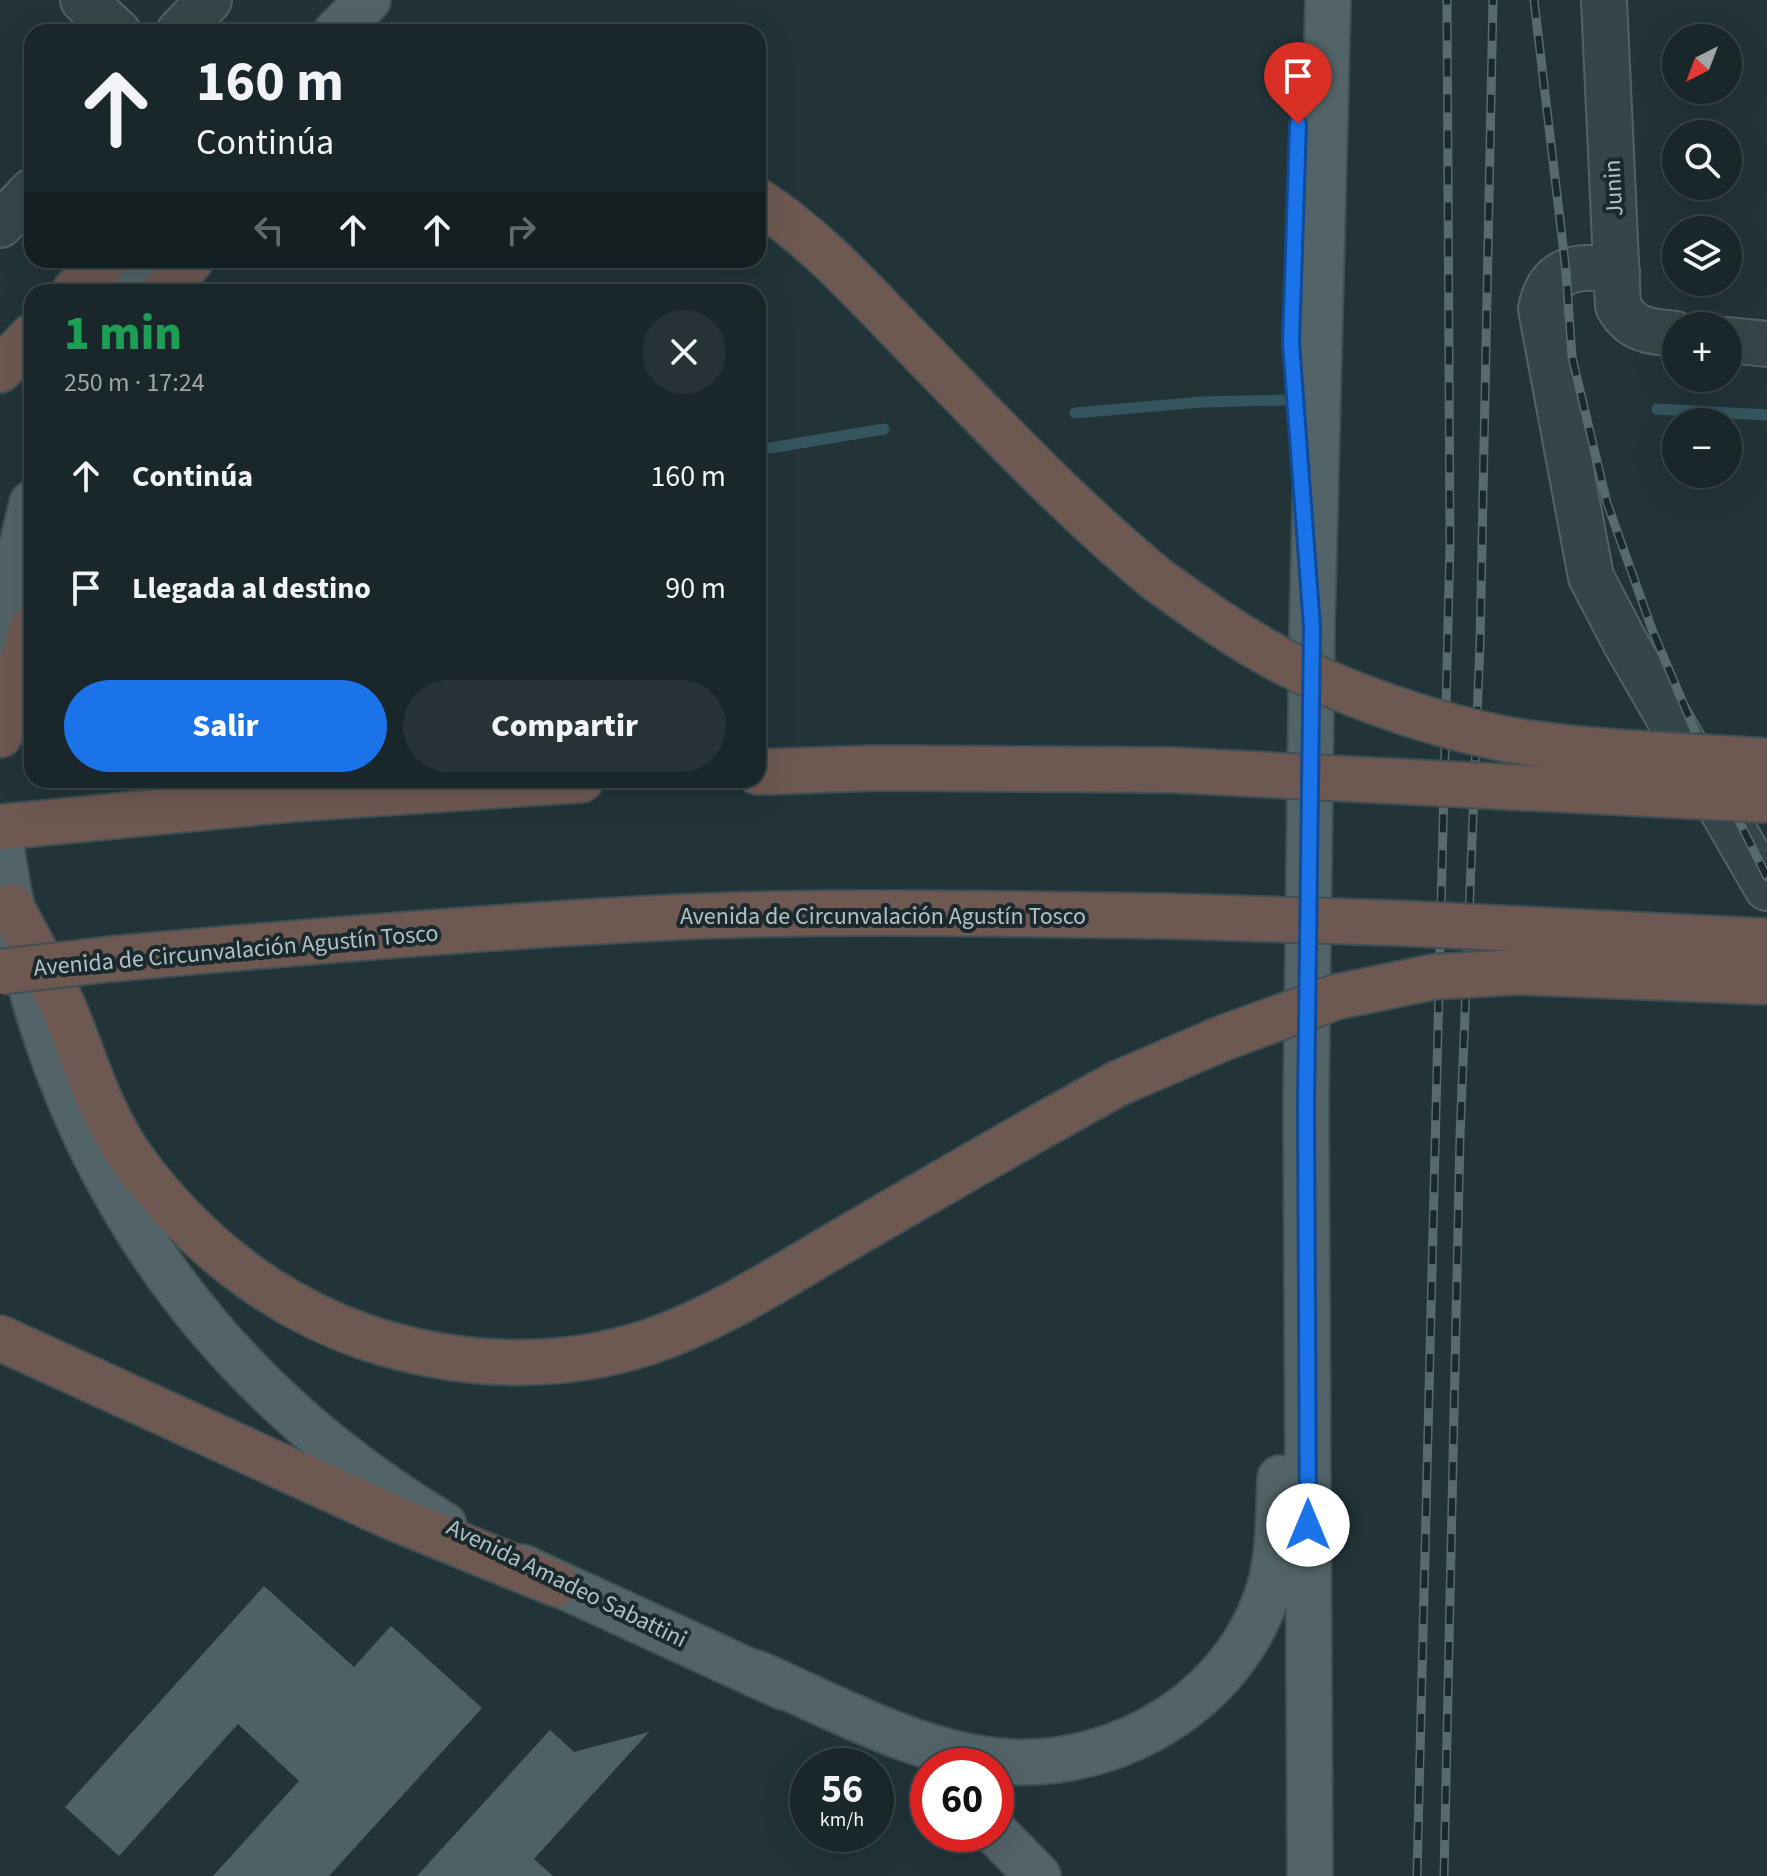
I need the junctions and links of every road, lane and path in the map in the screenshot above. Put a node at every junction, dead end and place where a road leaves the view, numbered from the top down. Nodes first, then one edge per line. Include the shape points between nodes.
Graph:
1 (83, 0) edge
2 (209, 0) edge
3 (368, 0) edge
4 (1299, 0) edge
5 (1328, 0) edge
6 (1604, 0) edge
7 (109, 24) edge
8 (186, 24) edge
9 (344, 24) edge
10 (24, 200) edge
11 (766, 206) edge
12 (0, 225) edge
13 (97, 268) edge
14 (184, 268) edge
15 (1617, 272) junction
16 (82, 284) edge
17 (171, 284) edge
18 (1662, 333) edge
19 (1742, 341) edge
20 (24, 344) edge
21 (1767, 344) edge
22 (0, 370) edge
23 (24, 537) edge
24 (1312, 627) junction
25 (24, 655) edge
26 (0, 680) edge
27 (1312, 727) junction
28 (0, 735) edge
29 (1767, 761) edge
30 (766, 772) edge
31 (475, 788) edge
32 (1767, 800) edge
33 (0, 827) edge
34 (0, 836) edge
35 (1767, 888) edge
36 (11, 906) junction
37 (1767, 941) edge
38 (0, 972) edge
39 (1767, 982) edge
40 (0, 1338) edge
41 (556, 1584) junction
42 (756, 1673) junction
43 (910, 1764) edge
44 (1014, 1851) edge
45 (1038, 1876) edge
46 (1310, 1876) edge

1 - 7 street
2 - 8 street
3 - 9 main road
4 - 24 main road via 1291,343
5 - 24 main road
6 - 15 street, Junin
10 - 12 street
11 - 29 highway, bridge via 850,277 1073,505 1158,580 1294,667 1460,729 1537,744
13 - 16 highway
14 - 17 highway
15 - 18 street, Junin via 1618,306 1626,320 1642,331
15 - 35 street via 1594,266 1566,271 1549,286 1541,309 1588,563 1625,642
19 - 21 street
20 - 22 highway
23 - 26 main road via 10,596
24 - 27 main road
25 - 28 highway
27 - 42 main road via 1281,1056 1278,1530 1275,1568 1251,1632 1216,1676 1166,1721 1132,1741 1064,1761 984,1760 947,1752
27 - 46 main road via 1306,1106
30 - 32 highway, bridge via 1171,770
31 - 33 highway
34 - 36 main road, Avenida Amadeo Sabattini
36 - 39 highway, bridge via 131,1157 165,1202 216,1252 292,1306 341,1329 394,1347 500,1363 600,1355 703,1319 1119,1083 1336,997 1433,977 1517,972
36 - 41 main road, Avenida Amadeo Sabattini via 40,1017 90,1144 163,1270 203,1323 251,1376 349,1463 467,1538
37 - 38 highway, Avenida de Circunvalación Agustín Tosco, bridge via 1412,923 881,912 472,929
40 - 41 highway via 394,1518
41 - 42 main road, Avenida Amadeo Sabattini
42 - 43 main road, Avenida Amadeo Sabattini via 833,1713
44 - 45 main road

